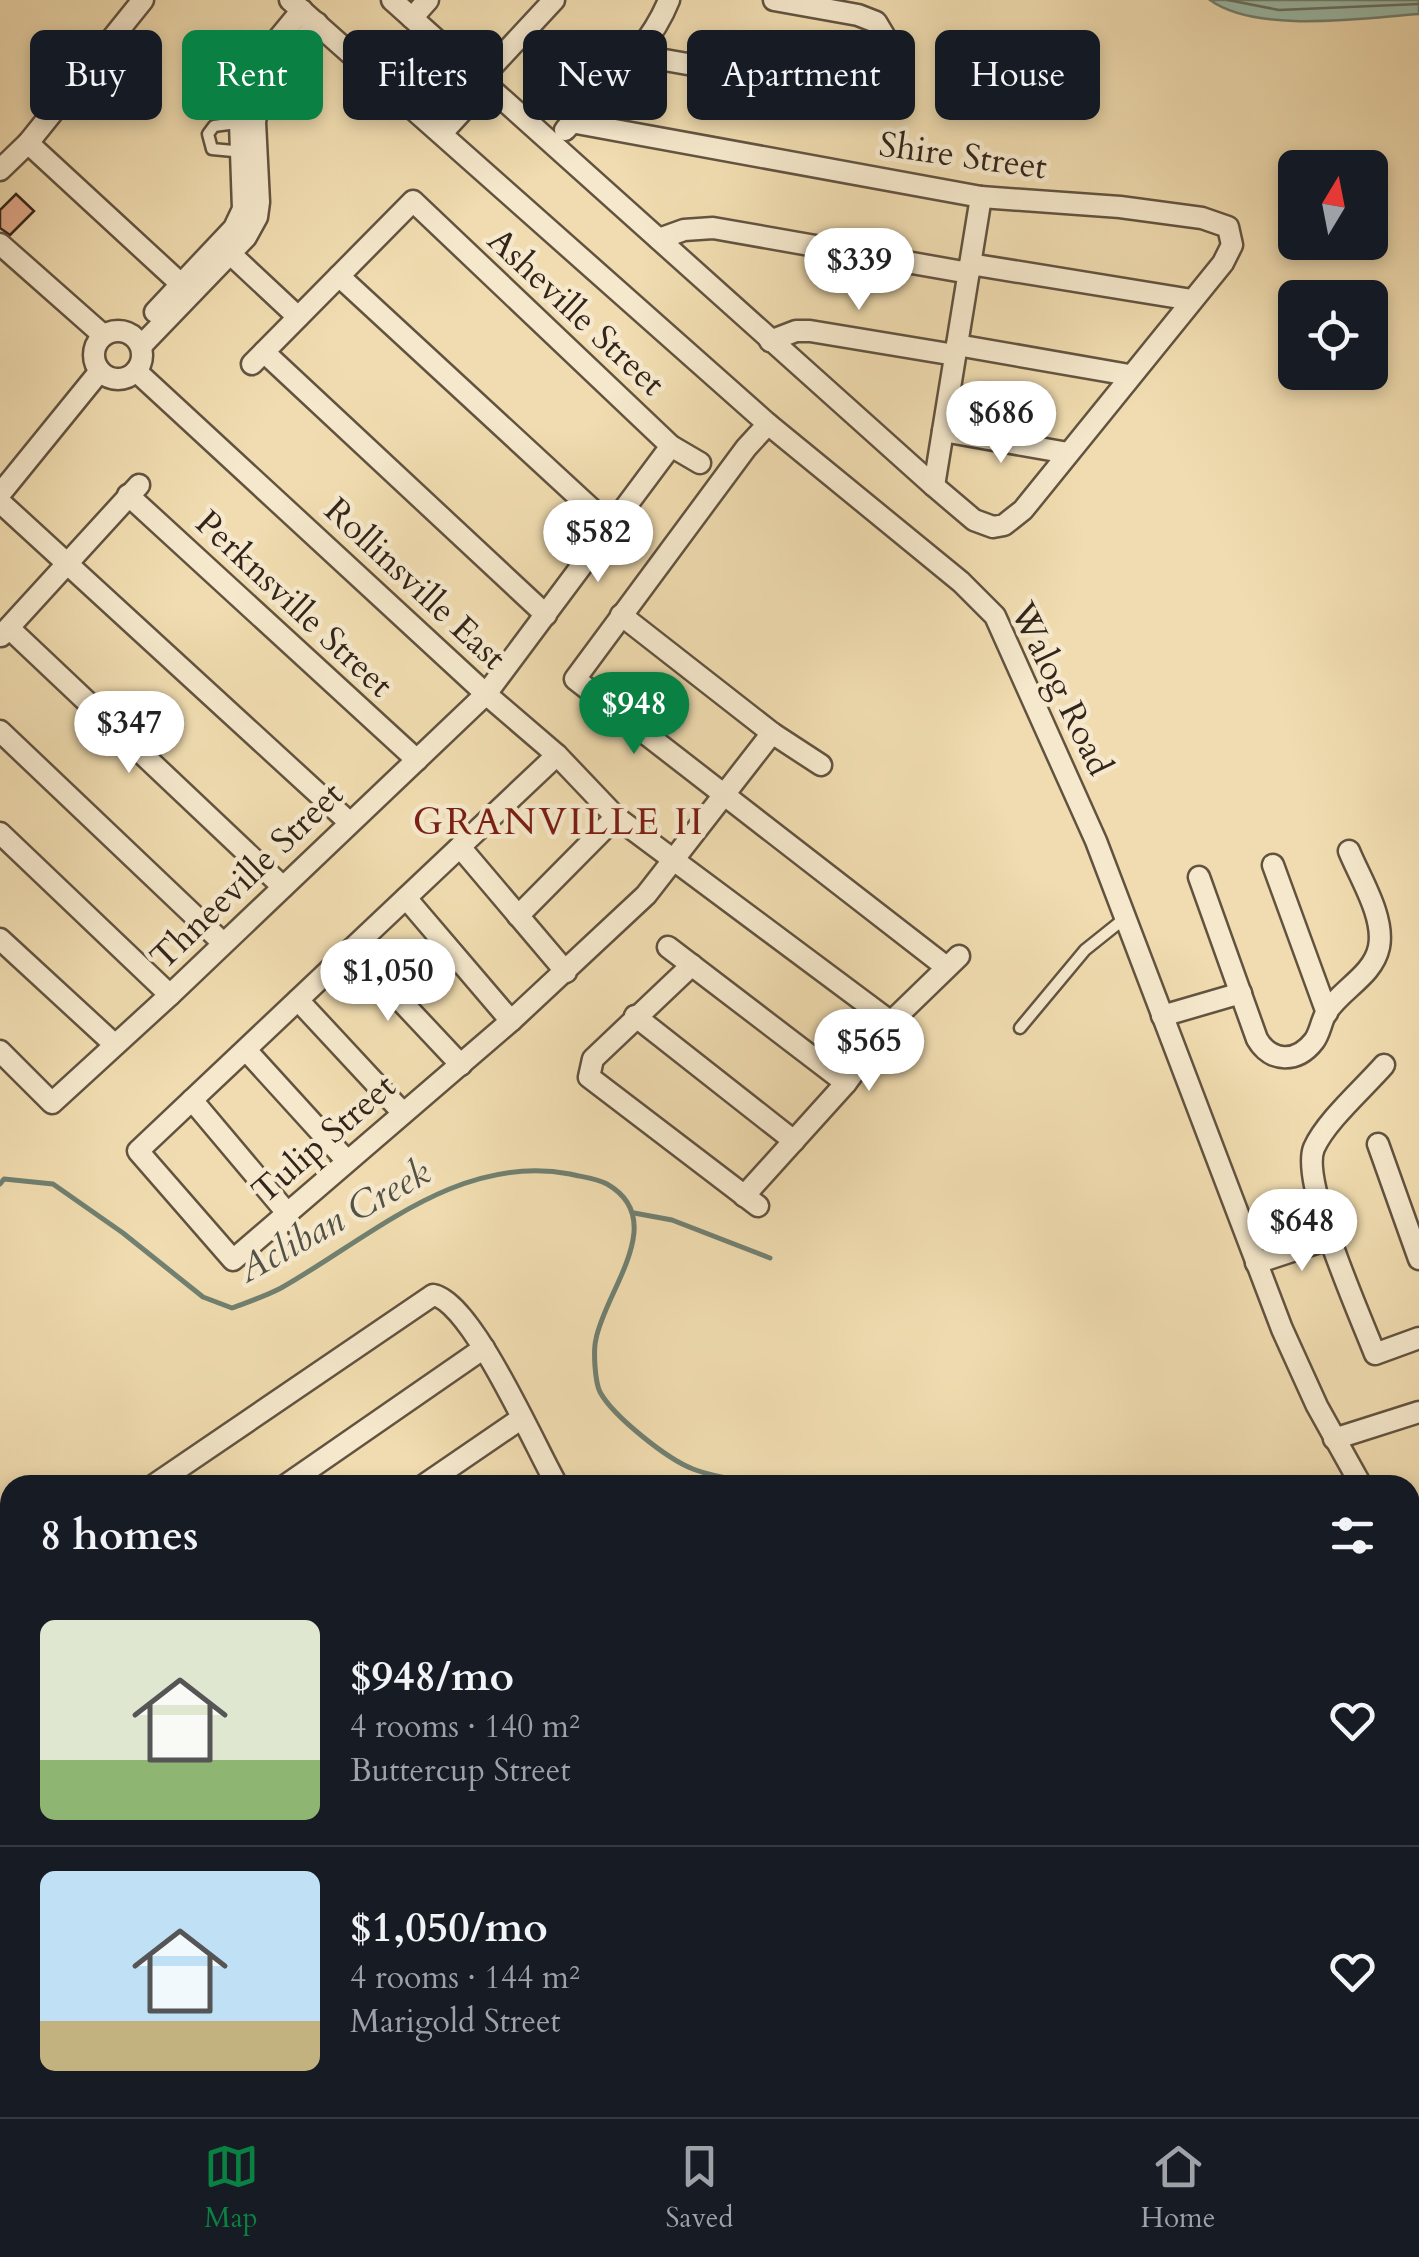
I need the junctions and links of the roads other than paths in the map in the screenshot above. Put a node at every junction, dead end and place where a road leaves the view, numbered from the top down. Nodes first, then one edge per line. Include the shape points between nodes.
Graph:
1 (143, 0) edge
2 (392, 0) edge
3 (428, 0) edge
4 (554, 0) edge
5 (670, 0) edge
6 (774, 0) edge
7 (303, 11) edge
8 (412, 18) junction
9 (427, 30) edge
10 (654, 30) edge
11 (503, 55) edge
12 (667, 60) edge
13 (503, 94) edge
14 (442, 120) edge
15 (247, 122) junction
16 (571, 122) joint
17 (436, 127) junction
18 (28, 143) junction
19 (553, 143) junction
20 (248, 152) junction
21 (0, 170) edge
22 (981, 197) junction
23 (659, 239) junction
24 (0, 244) edge
25 (225, 249) junction
26 (969, 269) junction
27 (339, 276) junction
28 (182, 285) junction
29 (1192, 300) junction
30 (298, 317) junction
31 (103, 335) junction
32 (770, 340) junction
33 (137, 341) junction
34 (956, 350) junction
35 (100, 371) junction
36 (136, 371) junction
37 (1129, 375) junction
38 (768, 424) junction
39 (943, 431) junction
40 (671, 446) junction
41 (1068, 453) junction
42 (700, 463) dead end
43 (934, 486) junction
44 (0, 494) edge
45 (0, 502) edge
46 (610, 526) junction
47 (68, 562) junction
48 (546, 615) junction
49 (621, 615) junction
50 (5, 632) edge
51 (486, 694) junction
52 (0, 731) edge
53 (772, 733) junction
54 (557, 756) junction
55 (417, 760) junction
56 (821, 765) dead end
57 (724, 795) junction
58 (616, 817) junction
59 (349, 822) junction
60 (0, 833) edge
61 (460, 847) junction
62 (1348, 851) dead end
63 (675, 860) junction
64 (1274, 865) dead end
65 (1200, 877) dead end
66 (283, 888) junction
67 (406, 898) junction
68 (518, 916) junction
69 (1126, 918) junction
70 (0, 939) edge
71 (222, 943) junction
72 (668, 947) dead end
73 (352, 950) junction
74 (692, 965) junction
75 (566, 972) junction
76 (1240, 993) junction
77 (170, 995) junction
78 (298, 1000) junction
79 (1326, 1013) junction
80 (635, 1016) junction
81 (1162, 1016) junction
82 (511, 1021) junction
83 (891, 1022) junction
84 (1020, 1028) dead end
85 (114, 1044) junction
86 (246, 1050) junction
87 (0, 1051) edge
88 (460, 1065) junction
89 (1384, 1066) dead end
90 (846, 1083) junction
91 (192, 1100) junction
92 (403, 1113) junction
93 (794, 1140) junction
94 (1378, 1144) dead end
95 (347, 1161) junction
96 (288, 1214) junction
97 (1332, 1238) junction
98 (1419, 1259) edge
99 (1256, 1263) junction
100 (1419, 1338) edge
101 (484, 1348) junction
102 (1418, 1414) edge
103 (522, 1418) junction
104 (1334, 1439) junction
105 (169, 1475) edge
106 (300, 1475) edge
107 (439, 1475) edge
108 (550, 1475) edge
109 (1355, 1475) edge

1 - 18 street
2 - 8 street
3 - 8 street
4 - 11 street
5 - 10 street
6 - 12 street via 876,22 899,89 890,98
7 - 15 street
7 - 17 street, Walog Road
8 - 9 street
13 - 19 street
14 - 17 street
15 - 20 street
15 - 20 lane via 214,126 208,134 212,149
16 - 19 street
16 - 22 street, Shire Street
17 - 38 street, Walog Road
18 - 21 street
18 - 28 street
19 - 23 street
20 - 25 street via 243,209
22 - 26 street
22 - 29 street, Shire Street via 1120,206 1228,226 1228,254
23 - 26 street via 713,228
23 - 32 street
24 - 31 street
25 - 28 street
25 - 30 street
25 - 33 street
26 - 29 street
26 - 34 street
27 - 30 street
27 - 40 street, Asheville Street via 413,201
27 - 46 street
28 - 33 street
29 - 37 street
30 - 48 street via 258,358
31 - 33 street via 121,330
31 - 35 street via 94,352
32 - 34 street via 823,332
32 - 43 street
33 - 36 street via 142,359
34 - 37 street
34 - 39 street
35 - 36 street via 118,379
35 - 44 street
36 - 51 street, Rollinsville East
37 - 41 street
38 - 49 street
38 - 69 street, Walog Road via 996,616
39 - 41 street
39 - 43 street
40 - 42 street, Asheville Street
40 - 46 street, Thneeville Street
41 - 43 street via 1004,526 974,520
45 - 47 street
46 - 48 street, Thneeville Street
47 - 50 street
47 - 55 street, Perknsville Street via 133,490
47 - 59 street
48 - 51 street, Thneeville Street
49 - 53 street
49 - 57 street via 575,679
50 - 66 street
51 - 54 street, Rollinsville East
51 - 55 street, Thneeville Street
52 - 71 street
53 - 56 street
53 - 57 street, Tulip Street
54 - 58 street, Rollinsville East
54 - 61 street
55 - 59 street, Thneeville Street
57 - 63 street, Tulip Street
57 - 83 street via 952,961
58 - 63 street, Rollinsville East
58 - 68 street
59 - 66 street, Thneeville Street
60 - 77 street
61 - 67 street
61 - 68 street
62 - 79 street via 1377,920 1379,948
63 - 75 street, Tulip Street
63 - 83 street, Rollinsville East
64 - 79 street
65 - 76 street
66 - 71 street, Thneeville Street
67 - 73 street
67 - 82 street
68 - 75 street
69 - 81 street, Walog Road
69 - 84 lane via 1085,950
70 - 85 street
71 - 77 street, Thneeville Street
72 - 74 street
73 - 78 street
73 - 88 street
74 - 80 street
74 - 90 street
75 - 82 street, Tulip Street
76 - 79 street via 1264,1052 1274,1056 1303,1052
76 - 81 street
77 - 85 street, Thneeville Street
78 - 86 street
78 - 92 street
80 - 93 street
80 - 93 street via 593,1059 594,1083 751,1201
81 - 99 street, Walog Road
82 - 88 street, Tulip Street
83 - 90 street
85 - 87 street, Thneeville Street via 52,1102
86 - 91 street
86 - 95 street
88 - 92 street, Tulip Street
89 - 97 street via 1312,1153 1310,1169
90 - 93 street
91 - 96 street
91 - 96 street, Tulip Street via 138,1151 232,1260
92 - 95 street, Tulip Street
94 - 98 street
95 - 96 street, Tulip Street
97 - 99 street
97 - 100 street via 1375,1354
99 - 104 street, Walog Road
101 - 103 street
101 - 105 street via 447,1301 427,1298
101 - 106 street
102 - 104 street
103 - 107 street
103 - 108 street
104 - 109 street, Walog Road

